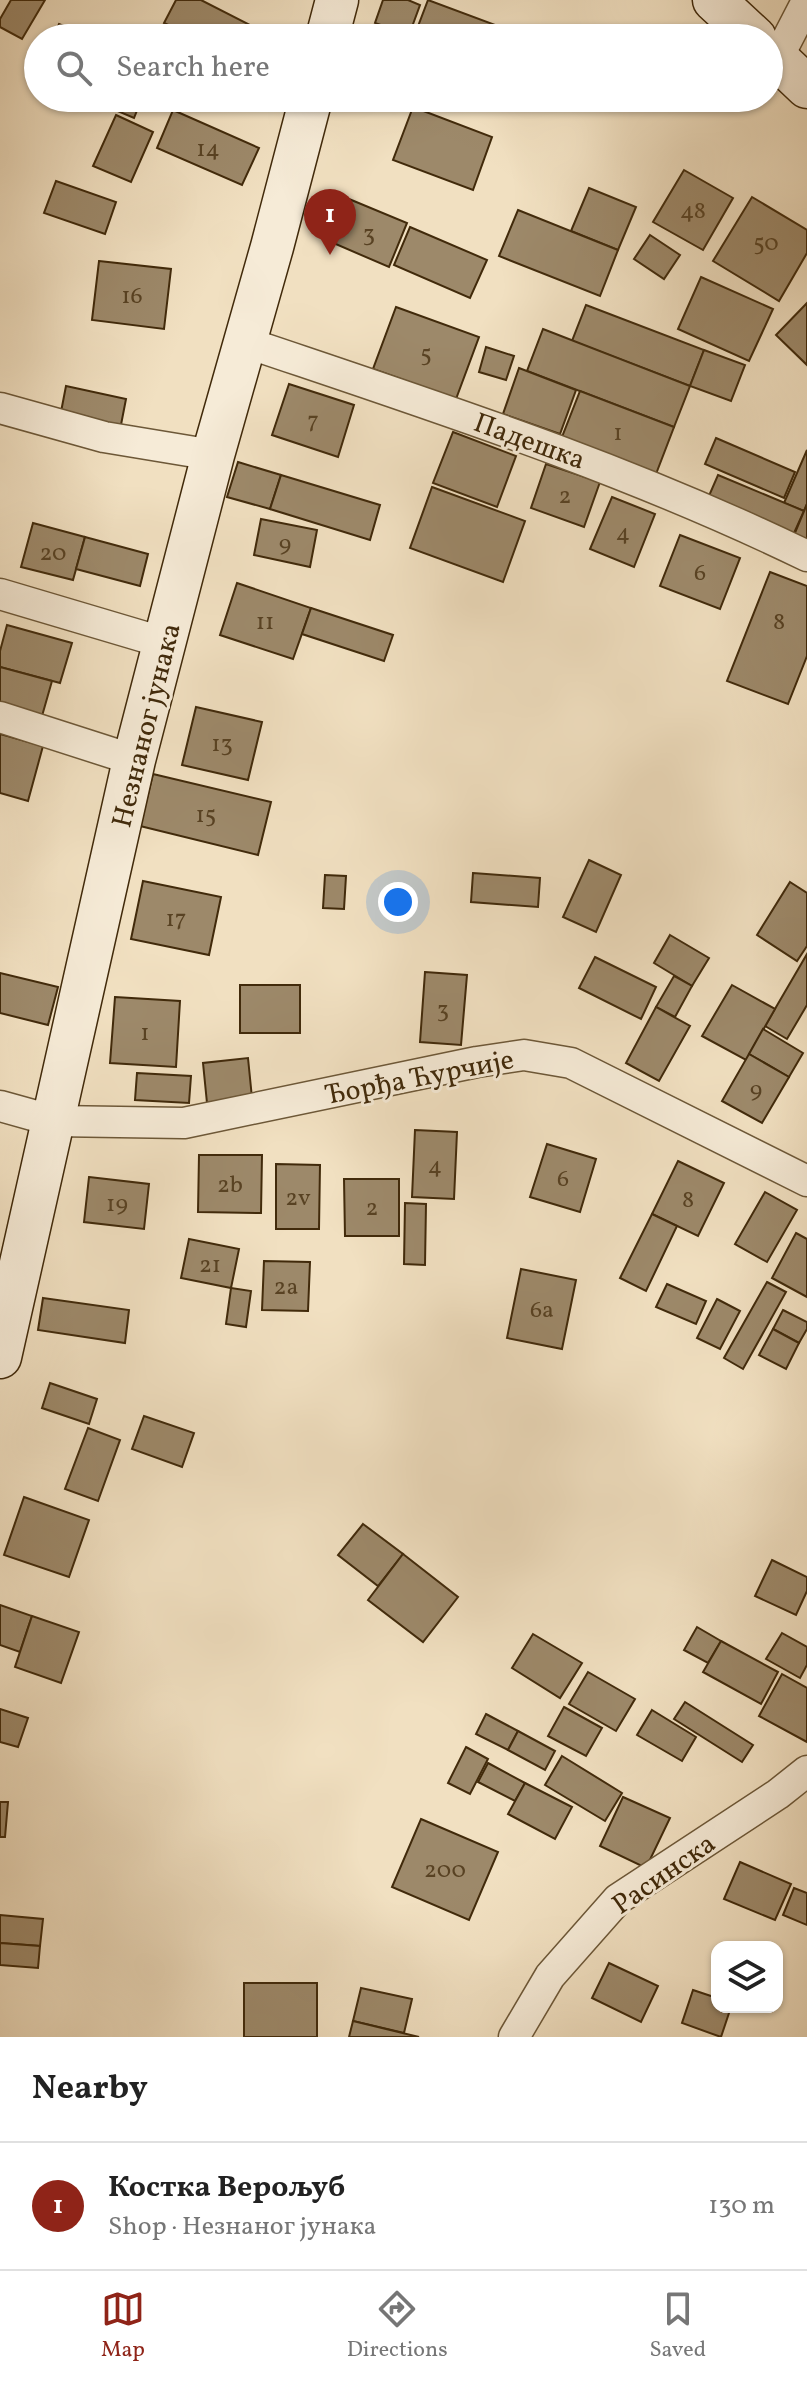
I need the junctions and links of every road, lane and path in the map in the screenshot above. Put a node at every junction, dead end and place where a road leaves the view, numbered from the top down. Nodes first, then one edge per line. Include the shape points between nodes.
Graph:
1 (337, 0) edge
2 (714, 0) edge
3 (807, 1) edge
4 (331, 24) edge
5 (740, 24) edge
6 (783, 30) edge
7 (783, 64) edge
8 (807, 87) edge
9 (307, 112) edge
10 (245, 342) junction
11 (0, 408) edge
12 (213, 455) junction
13 (807, 556) edge
14 (0, 594) edge
15 (165, 643) junction
16 (0, 717) edge
17 (134, 760) junction
18 (0, 1106) edge
19 (54, 1121) junction
20 (807, 1181) edge
21 (0, 1357) edge
22 (807, 1771) edge
23 (514, 2037) edge

1 - 4 street
2 - 5 street
3 - 6 street
7 - 8 street
9 - 10 street, Незнаног јунака
10 - 12 street, Незнаног јунака
10 - 13 street, Падешка via 598,464
11 - 12 street via 104,437
12 - 15 street, Незнаног јунака
14 - 15 street
15 - 17 street, Незнаног јунака
16 - 17 street
17 - 19 street, Незнаног јунака
18 - 19 street, Ђорђа Ћурчије
19 - 20 street, Ђорђа Ћурчије via 184,1123 524,1055 571,1063
19 - 21 street, Незнаног јунака
22 - 23 street, Расинска via 618,1899 550,1976

